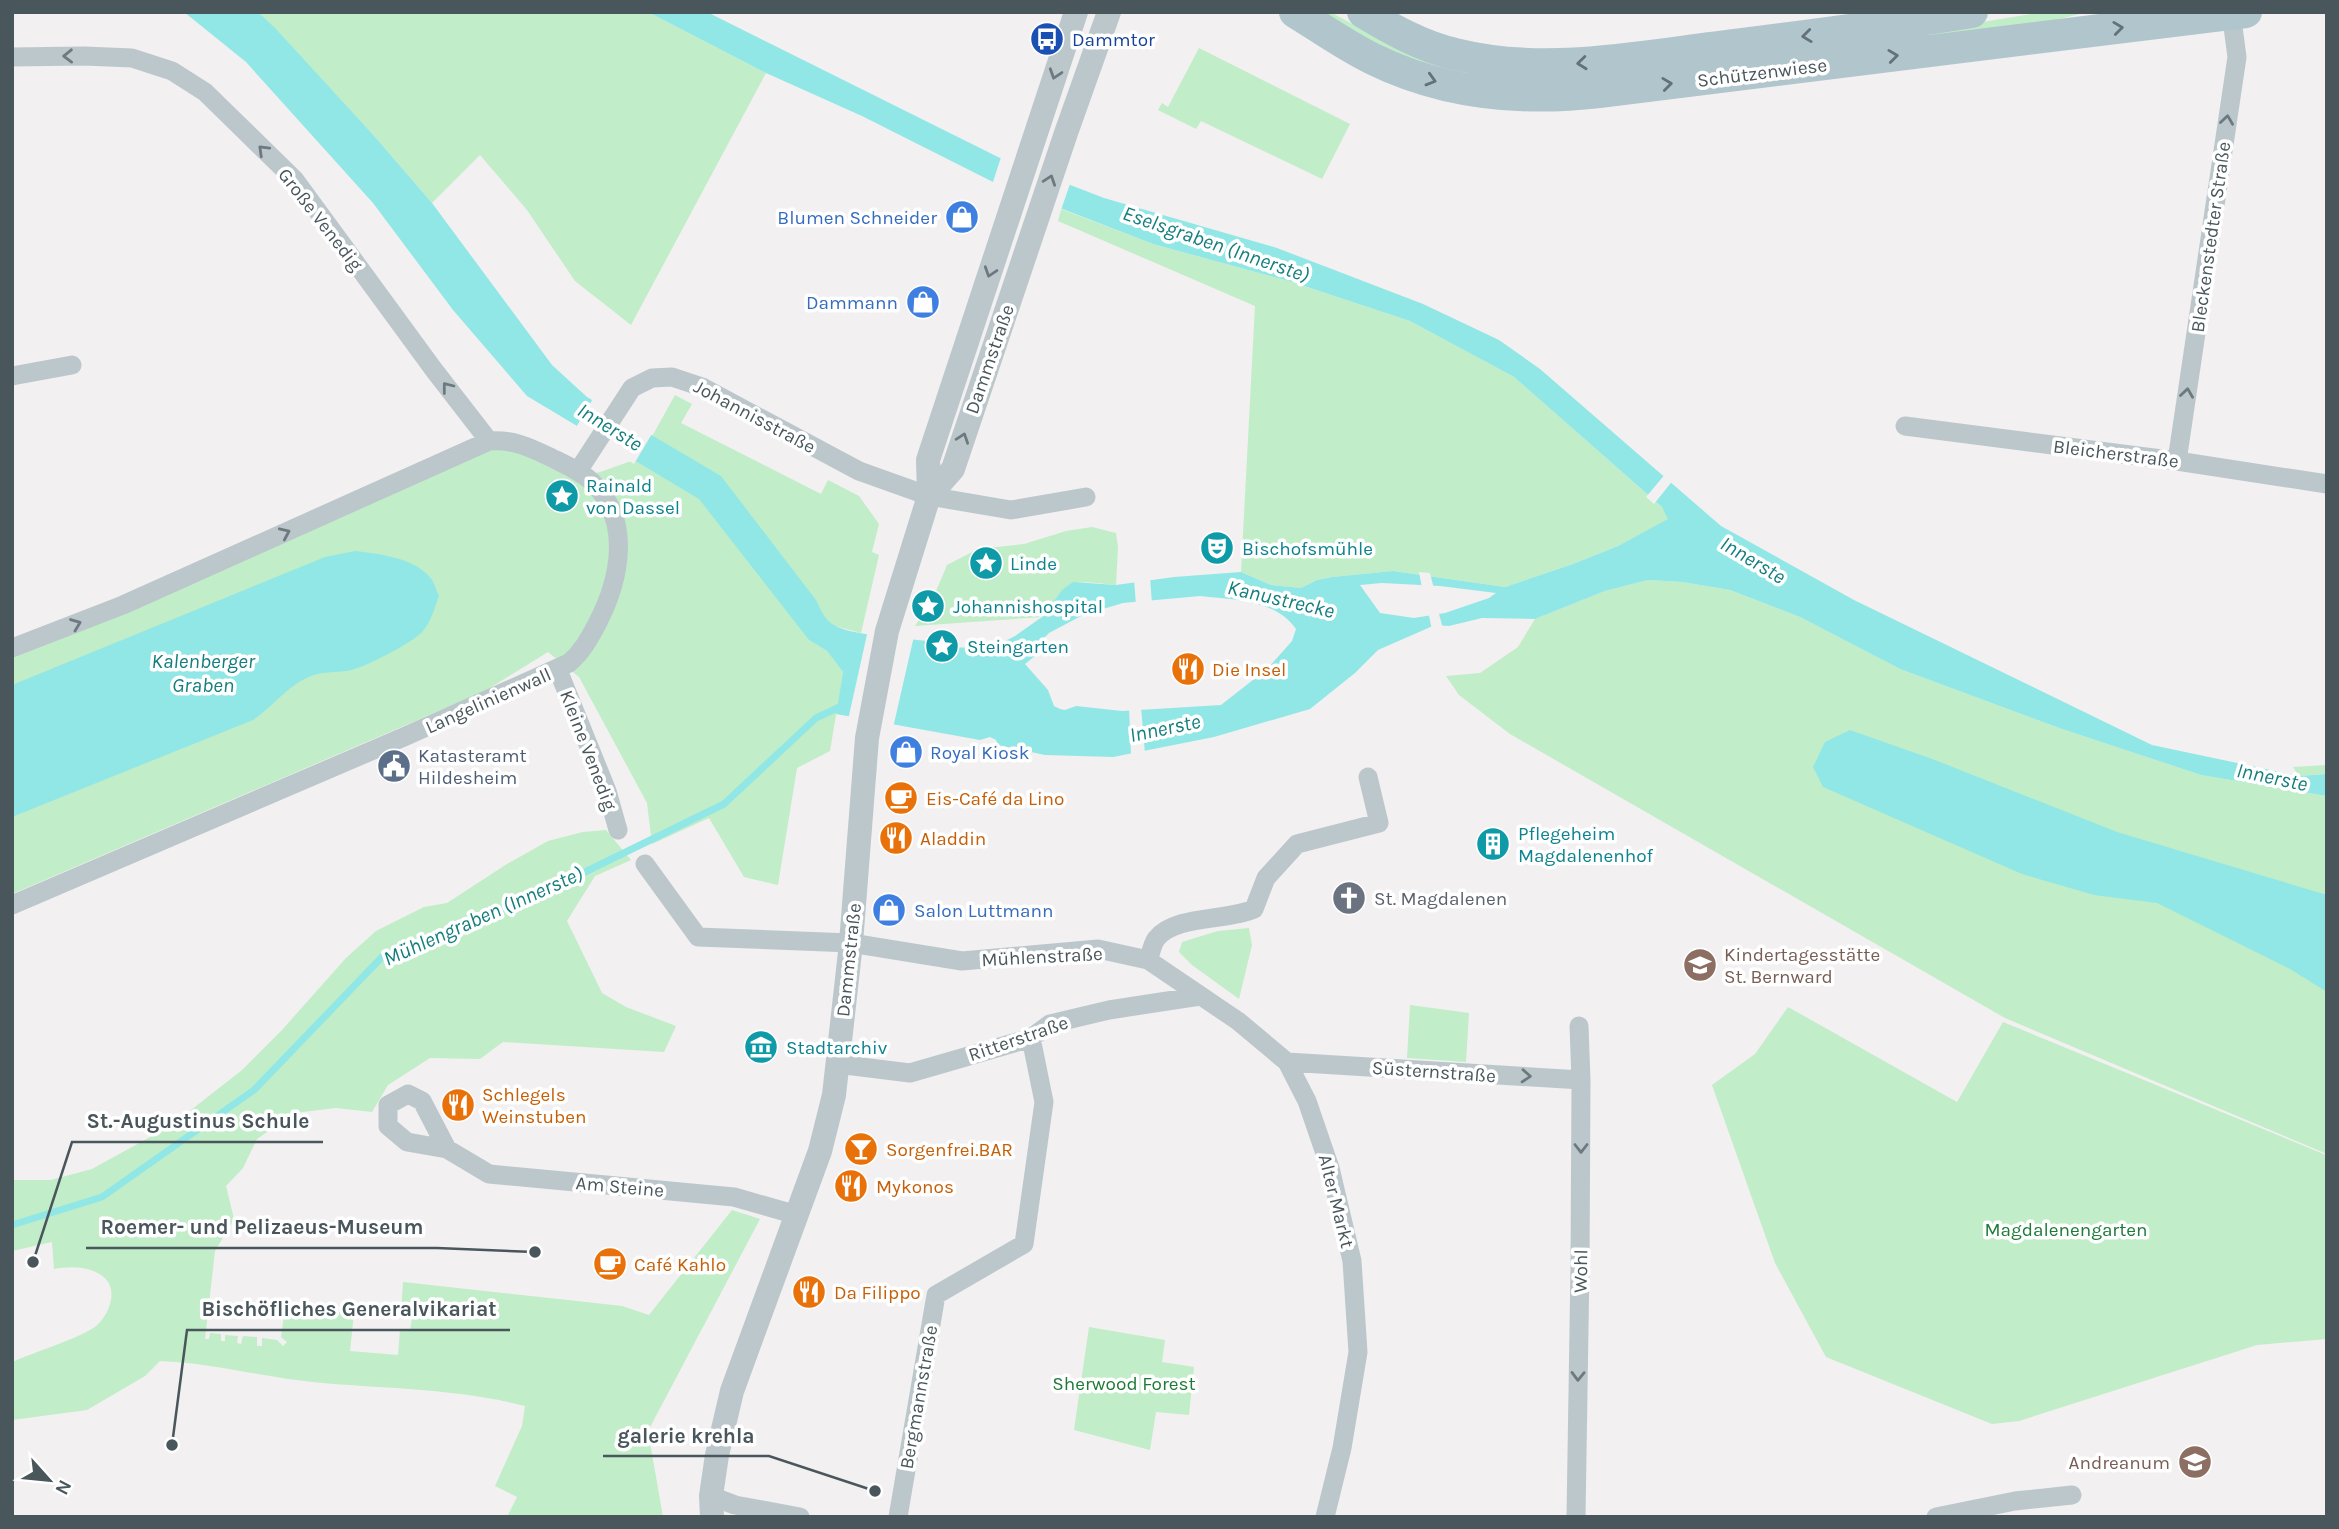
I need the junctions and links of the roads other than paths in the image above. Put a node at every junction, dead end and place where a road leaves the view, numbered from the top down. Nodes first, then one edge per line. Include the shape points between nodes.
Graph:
1 (1076, 12) edge
2 (1109, 12) edge
3 (1295, 12) edge
4 (1972, 12) edge
5 (2236, 13) edge
6 (1371, 14) edge
7 (12, 57) edge
8 (72, 365) dead end
9 (12, 376) edge
10 (1905, 426) dead end
11 (489, 441) junction
12 (2177, 461) junction
13 (583, 464) junction
14 (2327, 484) edge
15 (929, 496) junction
16 (1086, 497) dead end
17 (12, 648) edge
18 (558, 670) junction
19 (1368, 777) dead end
20 (618, 830) dead end
21 (645, 864) dead end
22 (12, 905) edge
23 (851, 943) junction
24 (1148, 960) junction
25 (1200, 996) junction
26 (1578, 1026) dead end
27 (1031, 1038) junction
28 (1287, 1062) junction
29 (837, 1064) junction
30 (1581, 1080) junction
31 (447, 1149) dead end
32 (797, 1215) junction
33 (2072, 1495) dead end
34 (712, 1506) edge
35 (800, 1517) edge
36 (898, 1517) edge
37 (1325, 1517) edge
38 (1576, 1517) edge
39 (1936, 1517) edge

1 -> 15 street, Dammstraße via 928,460
15 -> 2 street, Dammstraße via 953,469
3 -> 5 main road, Schützenwiese via 1351,48 1402,71 1462,89 1538,97
4 -> 6 main road, Schützenwiese via 1544,66 1454,54 1413,39
12 -> 5 street, Bleckenstedter Straße via 2236,57
11 -> 7 street, Große Venedig via 295,180 205,92 172,71 132,58
8 - 9 street
10 - 12 street, Bleicherstraße
11 - 13 street via 512,441
17 -> 11 street via 123,605
12 - 14 street, Bleicherstraße
13 - 15 street, Johannisstraße via 632,388 652,378 672,377 689,381 859,471
13 - 18 street, Langelinienwall via 613,513 618,566 614,587 587,643
15 - 16 street via 1011,510
15 - 23 street, Dammstraße via 887,631 869,726
18 - 20 street, Kleine Venedig
18 - 22 street, Langelinienwall
19 - 24 street via 1379,823 1297,844 1266,878 1254,909 1168,928 1156,940
21 - 23 street via 698,937
23 - 24 street, Mühlenstraße via 962,961 1098,948
23 - 29 street, Dammstraße
24 - 25 street, Alter Markt
25 - 27 street, Ritterstraße via 1050,1024
25 - 28 street, Alter Markt
26 - 30 street, Wohl
27 - 29 street, Ritterstraße via 910,1073
27 - 36 street, Bergmannstraße via 1044,1102 1024,1244 936,1295
28 -> 30 street, Süsternstraße
28 - 37 street, Alter Markt via 1307,1101 1330,1168 1352,1261 1358,1352
29 - 32 street, Dammstraße via 820,1151
30 -> 38 street, Wohl
31 - 32 street, Am Steine via 489,1174 734,1198
32 - 34 street, Dammstraße via 732,1391 717,1455
33 - 39 street
34 - 35 street via 735,1505

